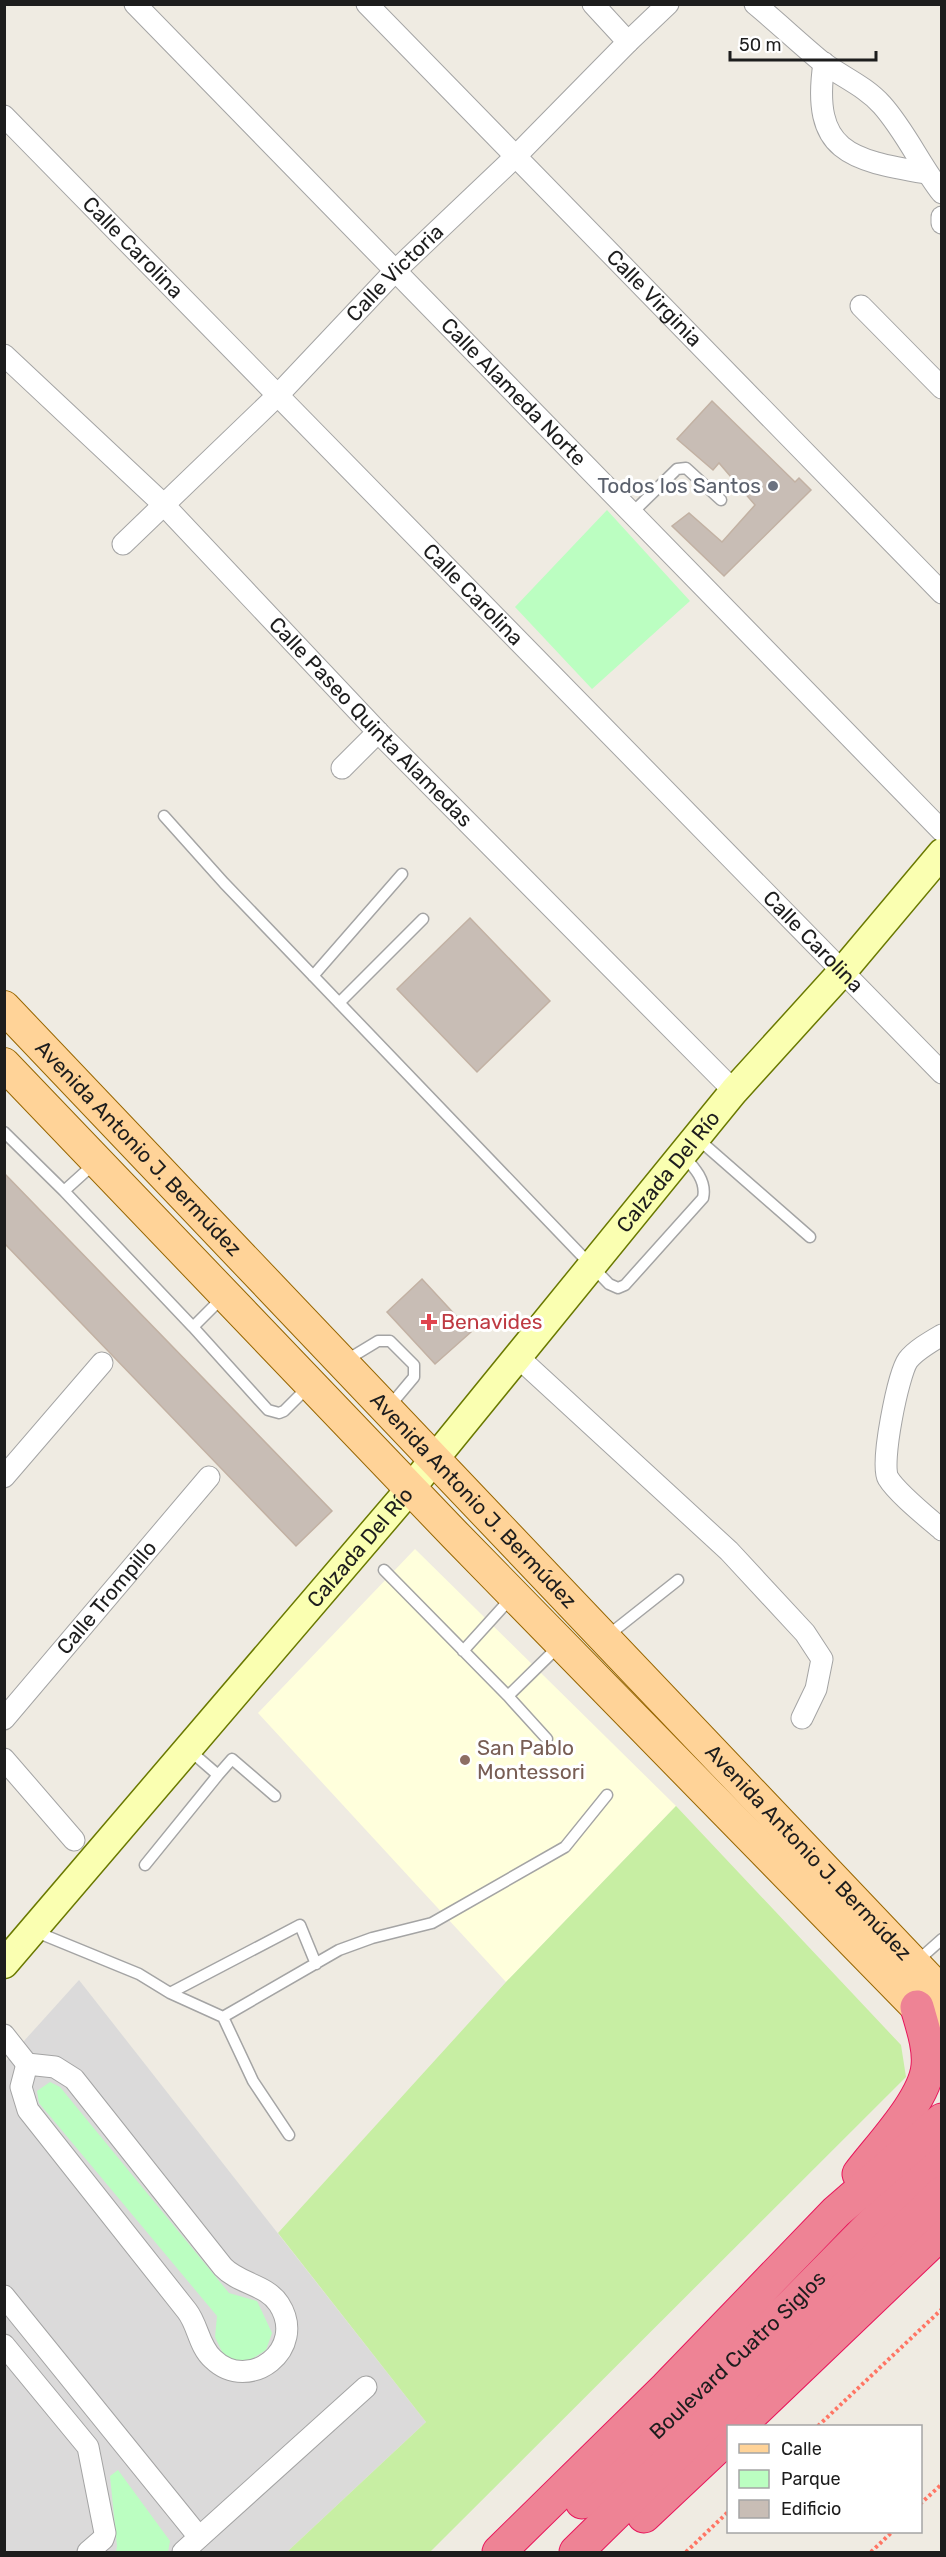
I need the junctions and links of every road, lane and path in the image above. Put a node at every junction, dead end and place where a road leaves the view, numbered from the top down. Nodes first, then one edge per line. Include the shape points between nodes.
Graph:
1 (135, 4) edge
2 (367, 4) edge
3 (593, 4) edge
4 (668, 4) edge
5 (755, 4) edge
6 (628, 42) junction
7 (824, 63) junction
8 (4, 116) edge
9 (515, 158) junction
10 (926, 173) junction
11 (942, 193) edge
12 (942, 217) edge
13 (942, 223) edge
14 (394, 272) junction
15 (861, 306) dead end
16 (4, 355) edge
17 (942, 388) edge
18 (278, 395) junction
19 (721, 500) dead end
20 (164, 505) junction
21 (631, 514) junction
22 (123, 544) dead end
23 (942, 593) edge
24 (378, 732) junction
25 (342, 768) dead end
26 (164, 816) dead end
27 (942, 831) edge
28 (942, 853) edge
29 (402, 874) dead end
30 (423, 919) dead end
31 (842, 972) junction
32 (313, 976) junction
33 (339, 1003) junction
34 (4, 1006) edge
35 (4, 1064) edge
36 (942, 1073) edge
37 (735, 1091) junction
38 (4, 1131) edge
39 (690, 1146) junction
40 (98, 1161) junction
41 (64, 1191) junction
42 (810, 1237) dead end
43 (592, 1268) junction
44 (225, 1295) junction
45 (193, 1327) junction
46 (941, 1336) edge
47 (519, 1358) junction
48 (102, 1363) dead end
49 (343, 1363) junction
50 (311, 1384) junction
51 (387, 1410) junction
52 (434, 1460) junction
53 (4, 1477) edge
54 (209, 1477) dead end
55 (410, 1489) junction
56 (942, 1530) edge
57 (384, 1570) dead end
58 (678, 1580) dead end
59 (514, 1595) junction
60 (603, 1639) junction
61 (562, 1644) junction
62 (463, 1651) junction
63 (508, 1696) junction
64 (802, 1718) dead end
65 (4, 1719) edge
66 (547, 1739) dead end
67 (187, 1749) junction
68 (4, 1759) edge
69 (218, 1775) junction
70 (607, 1795) dead end
71 (275, 1796) dead end
72 (74, 1840) dead end
73 (145, 1865) dead end
74 (34, 1931) junction
75 (942, 1939) edge
76 (4, 1964) edge
77 (316, 1964) junction
78 (914, 1964) junction
79 (170, 1993) junction
80 (929, 2000) edge
81 (223, 2017) junction
82 (942, 2033) edge
83 (4, 2035) edge
84 (27, 2064) junction
85 (939, 2134) edge
86 (289, 2135) dead end
87 (942, 2193) edge
88 (836, 2212) junction
89 (942, 2232) edge
90 (4, 2296) edge
91 (942, 2309) edge
92 (4, 2345) edge
93 (366, 2387) dead end
94 (741, 2425) edge
95 (820, 2425) edge
96 (111, 2429) junction
97 (727, 2439) edge
98 (87, 2448) junction
99 (942, 2484) edge
100 (922, 2503) edge
101 (727, 2514) edge
102 (891, 2533) edge
103 (199, 2537) junction
104 (88, 2553) edge
105 (183, 2553) edge
106 (499, 2553) edge
107 (528, 2553) edge
108 (576, 2553) edge
109 (606, 2553) edge
110 (686, 2553) edge
111 (871, 2553) edge

1 - 14 street, Calle Alameda Norte
2 - 9 street, Calle Virginia
3 - 6 street
4 - 6 street, Calle Victoria
5 - 7 street
6 - 9 street, Calle Victoria
7 - 10 street via 881,104 907,138
7 - 10 street via 820,103 826,124 838,143 860,160
8 - 18 street, Calle Carolina
9 - 14 street, Calle Victoria
9 - 23 street, Calle Virginia
10 - 11 street
12 - 13 street
14 - 18 street, Calle Victoria
14 - 21 street, Calle Alameda Norte
15 - 17 street
16 - 20 street, Calle Paseo Quinta Alamedas
18 - 20 street, Calle Victoria
18 - 31 street, Calle Carolina
19 - 21 lane via 686,468 677,469
20 - 22 street, Calle Victoria
20 - 24 street, Calle Paseo Quinta Alamedas
21 - 27 street, Calle Alameda Norte
24 - 25 street
24 - 37 street, Calle Paseo Quinta Alamedas
26 - 32 lane
28 - 31 street, Calzada Del Río
29 - 32 lane
30 - 33 lane
31 - 36 street, Calle Carolina
31 - 37 street, Calzada Del Río
32 - 33 lane
33 - 43 lane
34 - 49 main road, Avenida Antonio J. Bermúdez
35 - 40 main road, Avenida Antonio J. Bermúdez
37 - 39 street, Calzada Del Río
38 - 41 lane
39 - 42 lane
39 - 43 street, Calzada Del Río
39 - 43 lane via 692,1164 704,1185 703,1198 625,1286 609,1284
40 - 41 lane
40 - 44 main road, Avenida Antonio J. Bermúdez
41 - 45 lane
43 - 47 street, Calzada Del Río
44 - 45 lane
44 - 50 main road, Avenida Antonio J. Bermúdez
45 - 50 lane via 268,1410 284,1411
46 - 56 street via 909,1360 902,1372 885,1467 889,1480
47 - 52 street, Calzada Del Río
47 - 64 street via 729,1551 805,1633 822,1659 816,1689
48 - 53 street
49 - 51 main road, Avenida Antonio J. Bermúdez
49 - 51 lane via 378,1341 390,1341 414,1365 414,1377
50 - 55 main road, Avenida Antonio J. Bermúdez
51 - 52 main road, Avenida Antonio J. Bermúdez
52 - 55 street, Calzada Del Río
52 - 60 main road, Avenida Antonio J. Bermúdez
54 - 65 street, Calle Trompillo
55 - 59 main road, Avenida Antonio J. Bermúdez
55 - 67 street, Calzada Del Río
57 - 62 lane
58 - 60 lane
59 - 61 main road, Avenida Antonio J. Bermúdez
59 - 62 lane
60 - 78 main road, Avenida Antonio J. Bermúdez
61 - 63 lane
61 - 80 main road, Avenida Antonio J. Bermúdez
62 - 63 lane
63 - 66 lane
67 - 69 lane
67 - 74 street, Calzada Del Río
68 - 72 street
69 - 71 lane via 232,1759
69 - 73 lane
70 - 77 lane via 565,1847 432,1923 372,1938 339,1950
74 - 76 street, Calzada Del Río
74 - 79 lane via 139,1974
75 - 78 lane
77 - 79 lane via 300,1924
77 - 81 lane
78 - 80 main road, Avenida Antonio J. Bermúdez
79 - 81 lane
80 - 82 main road, Avenida Antonio J. Bermúdez
80 - 88 highway via 925,2084 854,2180
81 - 86 lane via 253,2081
83 - 84 street
84 - 84 street via 21,2087 28,2110 191,2317 211,2358 222,2366 245,2372 268,2363 280,2353 286,2342 286,2318 278,2303 270,2294 239,2280 223,2267 74,2079 55,2067
85 - 88 highway
85 - 107 highway, Boulevard Cuatro Siglos via 793,2304
87 - 108 highway, Boulevard Cuatro Siglos
88 - 106 highway
89 - 94 highway
90 - 96 street
91 - 95 path
92 - 98 street
93 - 103 street
96 - 98 street
96 - 103 street
97 - 109 highway
98 - 104 street via 105,2533 103,2540
99 - 100 path
101 - 110 path
102 - 111 path
103 - 105 street

